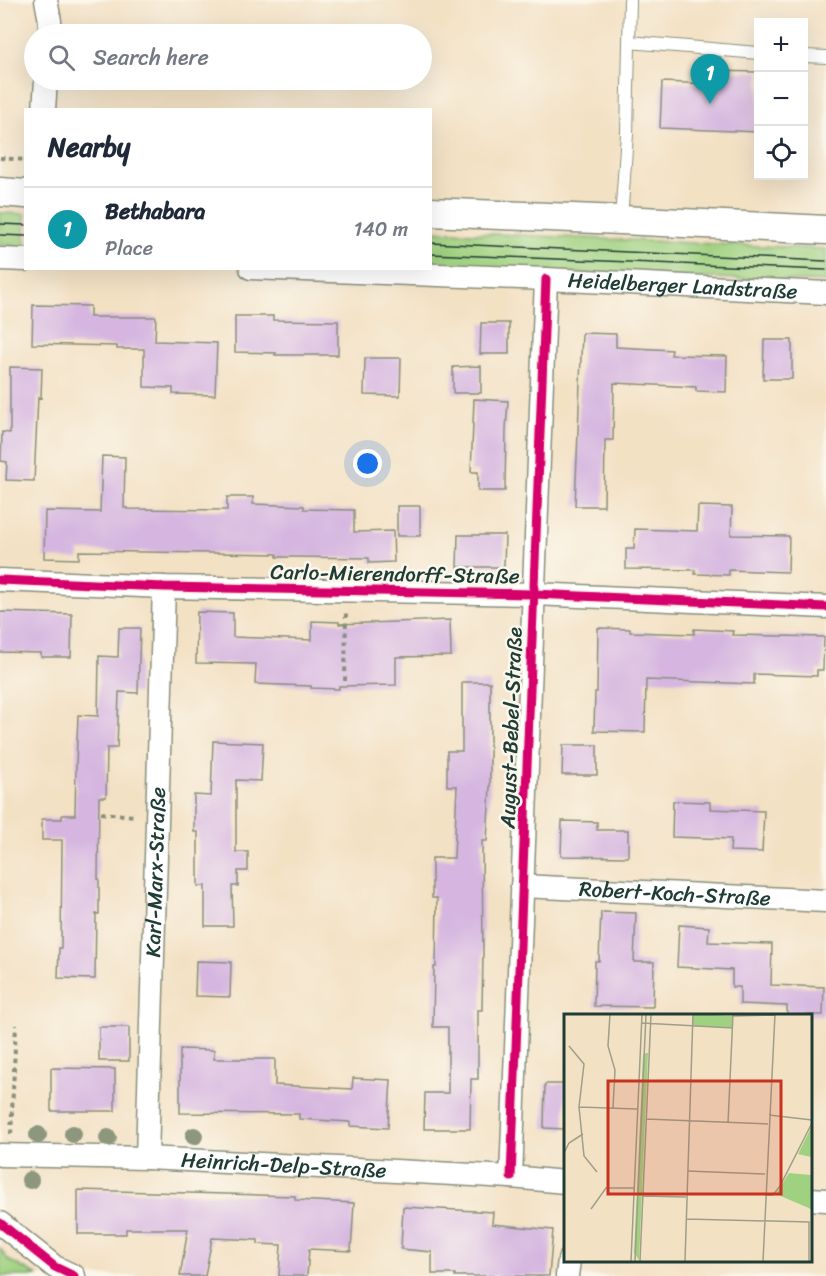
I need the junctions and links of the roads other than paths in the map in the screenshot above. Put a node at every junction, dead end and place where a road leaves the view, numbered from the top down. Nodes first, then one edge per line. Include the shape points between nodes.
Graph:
1 (46, 0) edge
2 (630, 0) edge
3 (50, 24) edge
4 (629, 42) junction
5 (754, 53) edge
6 (808, 56) edge
7 (826, 57) edge
8 (45, 90) edge
9 (44, 108) edge
10 (0, 192) edge
11 (24, 194) edge
12 (432, 212) edge
13 (621, 219) junction
14 (826, 230) edge
15 (0, 259) edge
16 (24, 260) edge
17 (305, 270) edge
18 (546, 279) junction
19 (826, 293) edge
20 (0, 580) edge
21 (164, 587) junction
22 (534, 594) junction
23 (826, 607) edge
24 (522, 886) junction
25 (826, 901) edge
26 (5, 1155) edge
27 (147, 1158) junction
28 (511, 1177) junction
29 (564, 1182) edge
30 (811, 1199) edge
31 (826, 1200) edge
32 (0, 1223) edge
33 (569, 1261) edge
34 (74, 1276) edge
35 (567, 1276) edge

1 - 3 street
2 - 4 lane
4 - 5 lane
4 - 13 lane
6 - 7 lane
8 - 9 street
10 - 11 street
12 - 13 street
13 - 14 street
15 - 16 street
17 - 18 street, Heidelberger Landstraße
18 - 19 street, Heidelberger Landstraße
18 - 22 street, August-Bebel-Straße
20 - 21 street, Carlo-Mierendorff-Straße
21 - 22 street, Carlo-Mierendorff-Straße
21 - 27 street, Karl-Marx-Straße
22 - 23 street, Carlo-Mierendorff-Straße
22 - 24 street, August-Bebel-Straße
24 - 25 street, Robert-Koch-Straße
24 - 28 street, August-Bebel-Straße
26 - 27 street, Heinrich-Delp-Straße
27 - 28 street, Heinrich-Delp-Straße
28 - 29 street, Heinrich-Delp-Straße
30 - 31 street
32 - 34 street via 55,1267
33 - 35 street

